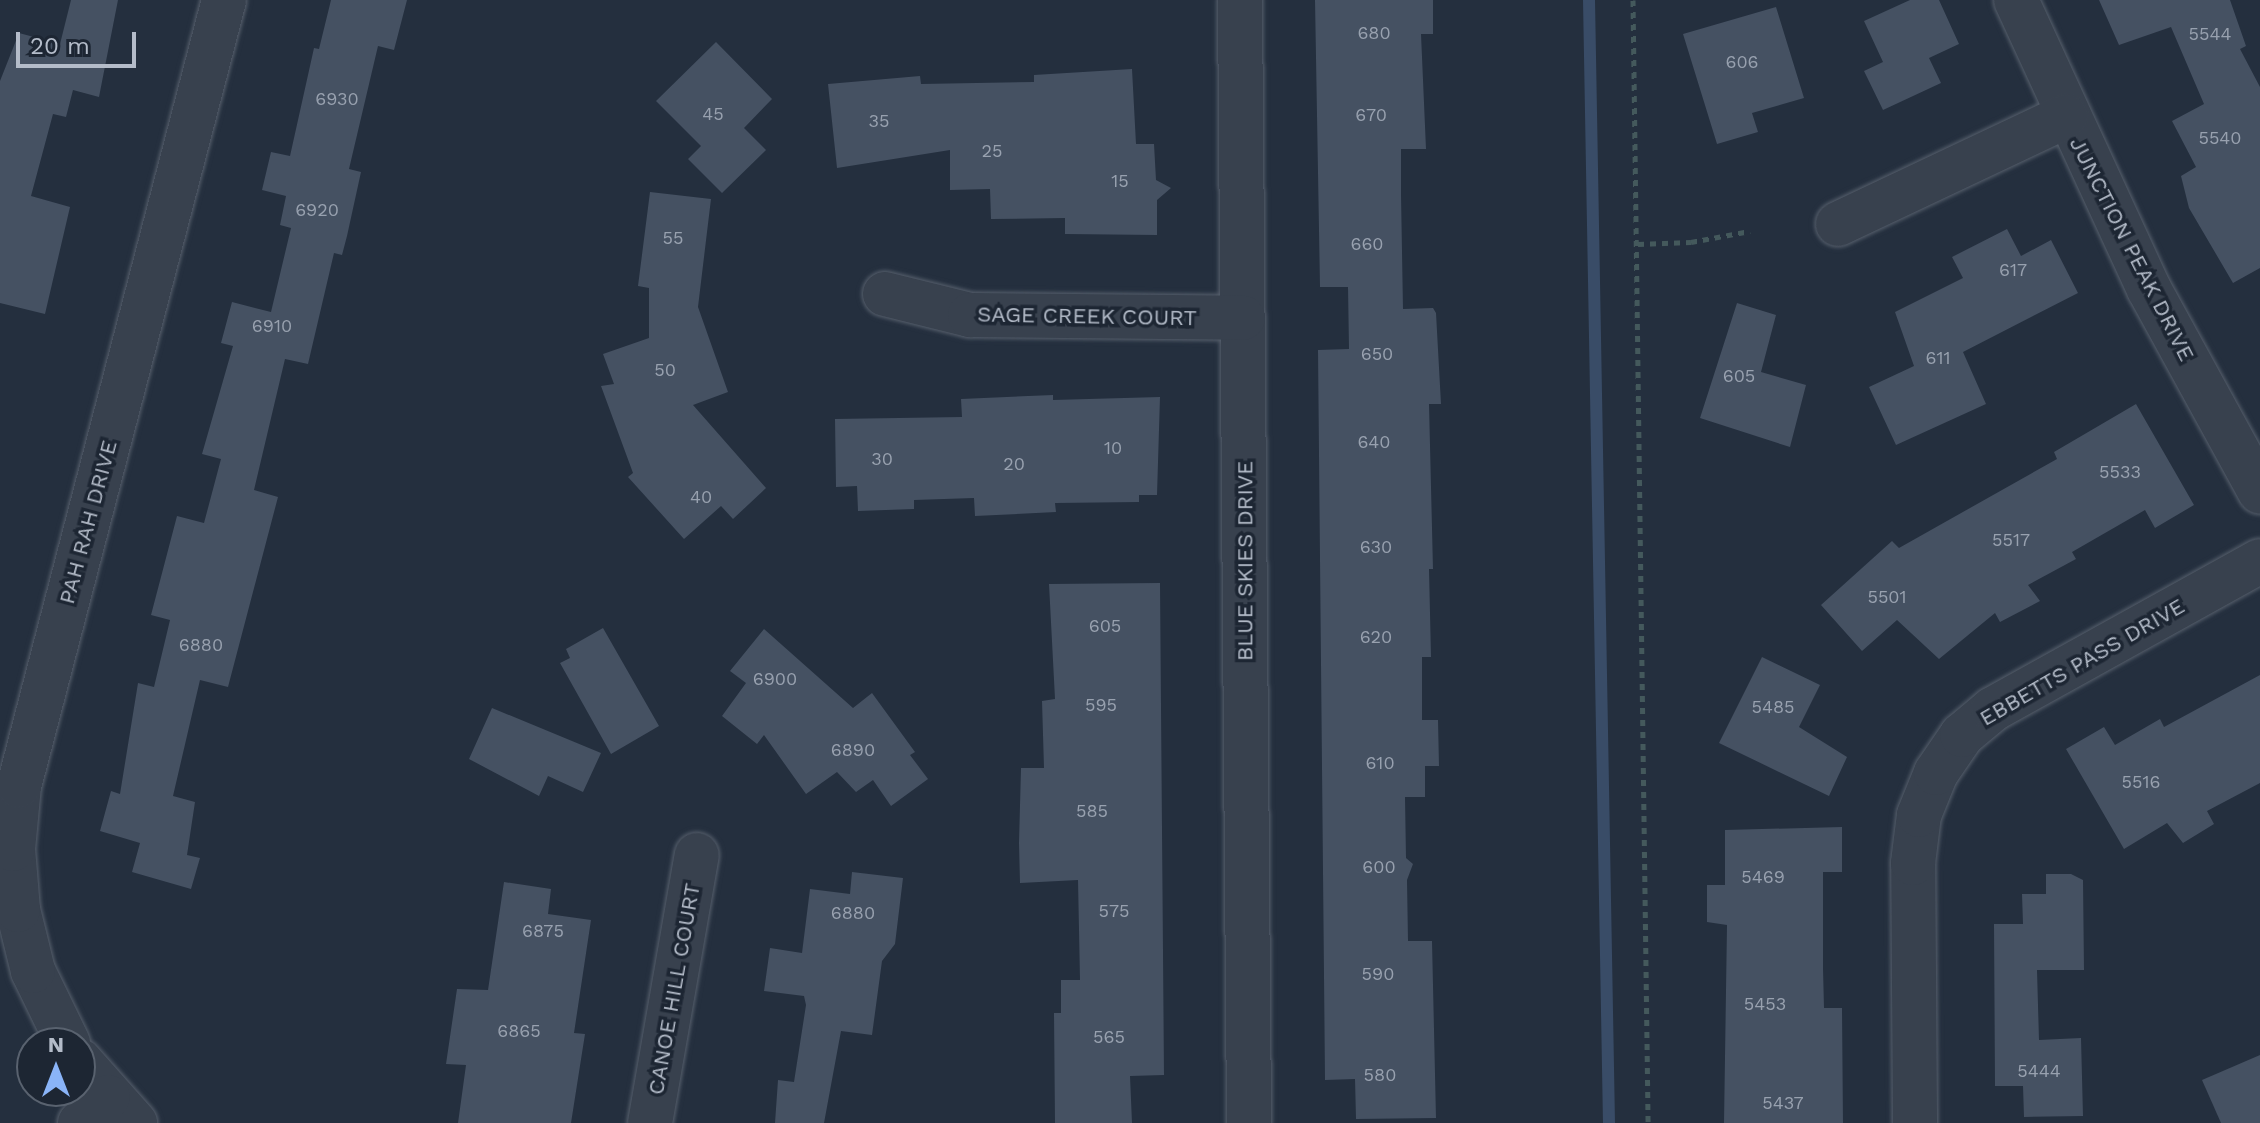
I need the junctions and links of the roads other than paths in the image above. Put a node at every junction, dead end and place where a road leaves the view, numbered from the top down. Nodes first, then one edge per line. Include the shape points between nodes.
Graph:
1 (224, 0) edge
2 (1240, 0) edge
3 (2016, 0) edge
4 (2066, 116) junction
5 (1838, 224) dead end
6 (885, 294) dead end
7 (1243, 318) junction
8 (2260, 492) edge
9 (2260, 561) edge
10 (697, 855) dead end
11 (60, 1027) edge
12 (96, 1092) edge
13 (107, 1114) edge
14 (650, 1123) edge
15 (1249, 1123) edge
16 (1915, 1123) edge

1 - 11 street, PAH RAH DRIVE via 19,786 13,849 18,910 33,971
2 - 7 street, BLUE SKIES DRIVE
3 - 4 street, JUNCTION PEAK DRIVE
4 - 5 street
4 - 8 street, JUNCTION PEAK DRIVE via 2149,289
6 - 7 street, SAGE CREEK COURT via 970,315
7 - 15 street, BLUE SKIES DRIVE
9 - 16 street, EBBETTS PASS DRIVE via 1993,709 1962,735 1936,773 1919,815 1913,863
10 - 14 street, CANOE HILL COURT
12 - 13 street

